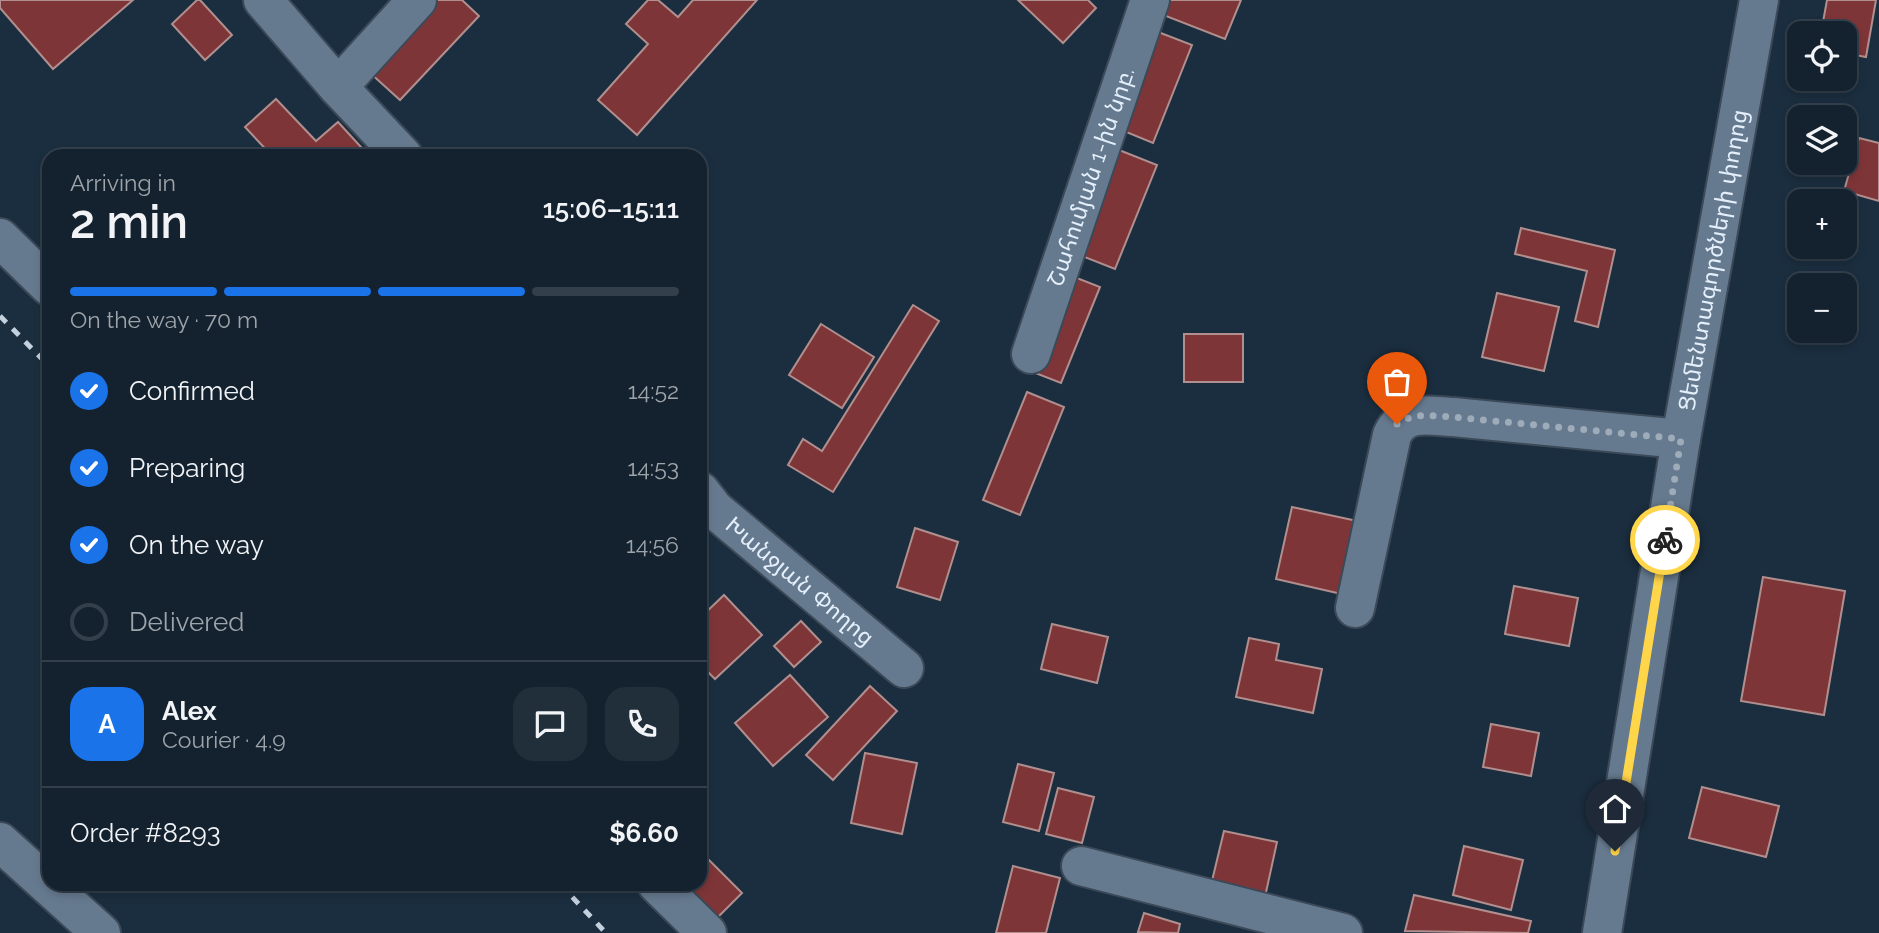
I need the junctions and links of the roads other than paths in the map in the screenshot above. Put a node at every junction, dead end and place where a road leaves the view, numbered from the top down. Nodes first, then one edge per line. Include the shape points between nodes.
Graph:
1 (263, 0) edge
2 (417, 0) edge
3 (1150, 0) edge
4 (1759, 0) edge
5 (338, 87) junction
6 (395, 149) edge
7 (0, 239) edge
8 (42, 279) edge
9 (1031, 354) dead end
10 (1681, 439) junction
11 (707, 500) edge
12 (1355, 608) dead end
13 (904, 668) dead end
14 (0, 842) edge
15 (1082, 866) dead end
16 (42, 880) edge
17 (54, 891) edge
18 (664, 891) edge
19 (101, 933) edge
20 (707, 933) edge
21 (1343, 933) edge
22 (1602, 933) edge

1 - 5 street
2 - 5 street
3 - 9 street, Շահումյան 1-ին նրբ.
4 - 10 street, Ցեմենտագործների փողոց
5 - 6 street
7 - 8 street
10 - 12 street via 1453,417 1405,418 1397,424 1390,443
10 - 22 street, Ցեմենտագործների փողոց
11 - 13 street, Խանջյան Փողոց
14 - 16 street
15 - 21 street
17 - 19 street
18 - 20 street

